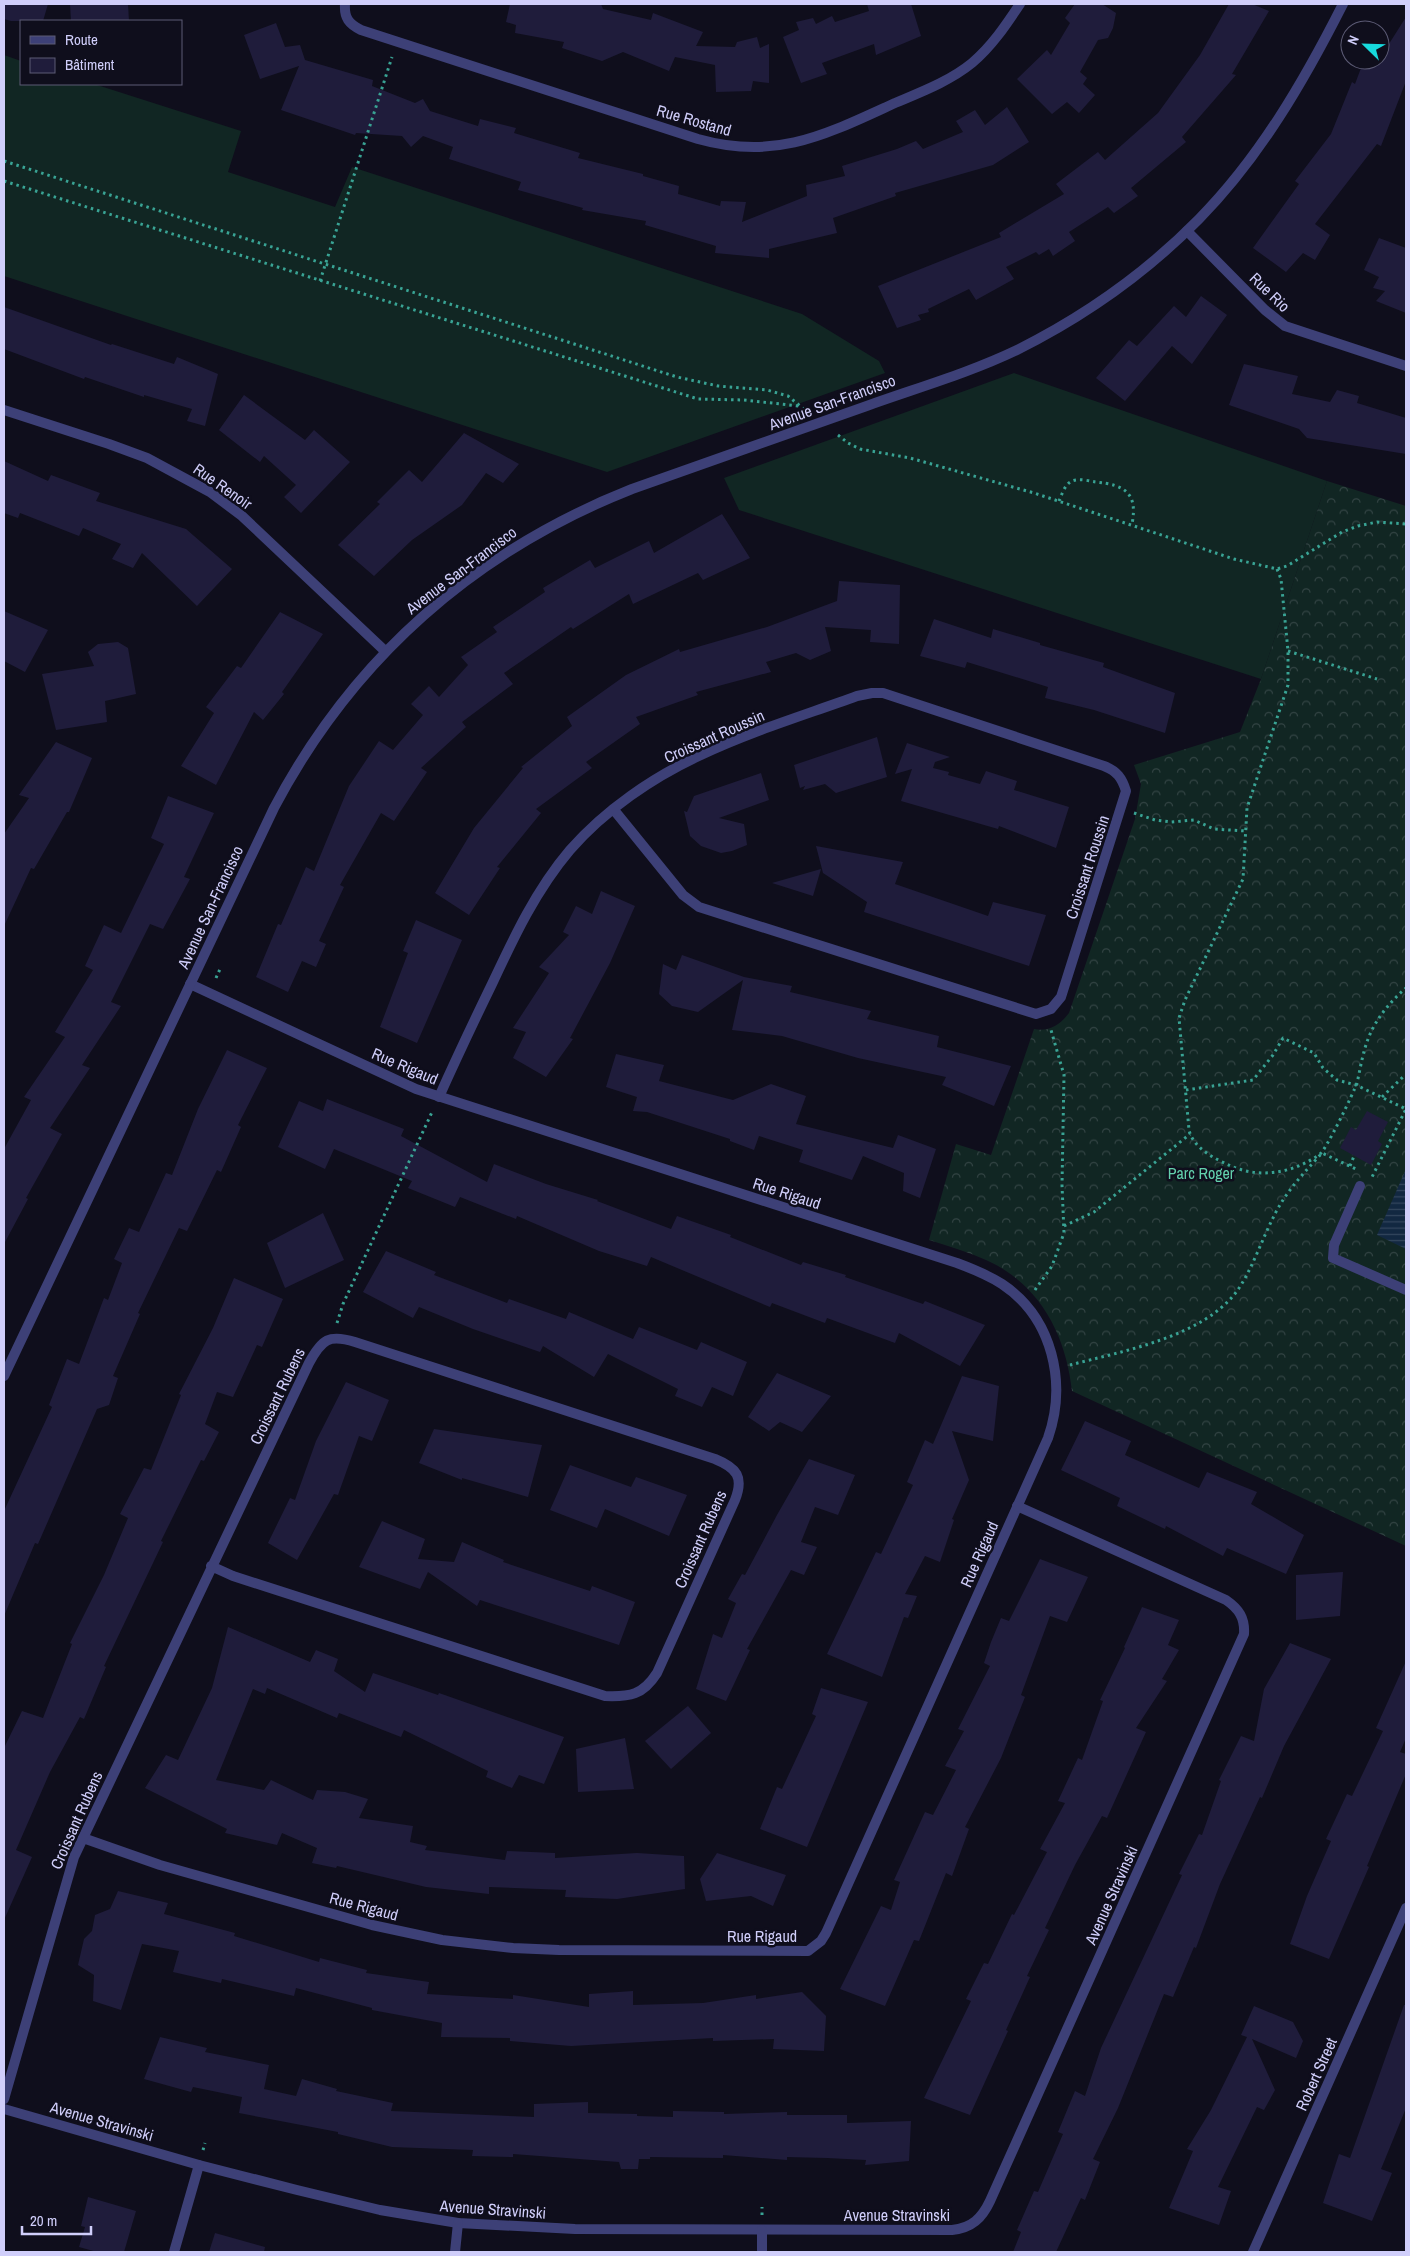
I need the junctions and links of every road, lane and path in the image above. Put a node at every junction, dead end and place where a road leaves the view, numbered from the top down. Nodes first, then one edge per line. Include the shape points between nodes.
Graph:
1 (345, 4) edge
2 (1020, 4) edge
3 (1344, 4) edge
4 (392, 56) dead end
5 (4, 161) edge
6 (4, 181) edge
7 (1187, 231) junction
8 (325, 264) junction
9 (320, 281) junction
10 (1406, 366) edge
11 (4, 410) edge
12 (840, 436) dead end
13 (1059, 501) junction
14 (1132, 524) junction
15 (1406, 524) edge
16 (1277, 569) junction
17 (385, 651) junction
18 (1288, 651) junction
19 (1378, 679) dead end
20 (1122, 808) junction
21 (614, 810) junction
22 (1246, 831) junction
23 (190, 984) junction
24 (1406, 988) edge
25 (1051, 1030) dead end
26 (1405, 1075) dead end
27 (1356, 1084) junction
28 (1186, 1090) junction
29 (439, 1097) junction
30 (1382, 1097) junction
31 (433, 1111) dead end
32 (1190, 1134) junction
33 (1322, 1153) junction
34 (1354, 1156) dead end
35 (1350, 1166) junction
36 (1358, 1170) dead end
37 (1366, 1175) dead end
38 (1360, 1186) dead end
39 (1064, 1226) junction
40 (1406, 1290) edge
41 (1033, 1292) dead end
42 (337, 1323) dead end
43 (1069, 1366) dead end
44 (4, 1376) edge
45 (1017, 1506) junction
46 (212, 1566) junction
47 (83, 1838) junction
48 (1406, 1908) edge
49 (4, 2099) edge
50 (4, 2109) edge
51 (199, 2165) junction
52 (458, 2223) junction
53 (762, 2230) junction
54 (174, 2252) edge
55 (455, 2252) edge
56 (762, 2252) edge
57 (1253, 2252) edge

1 - 2 street, Rue Rostand via 347,21 361,30 698,139 736,148 792,144 940,84 984,53
3 - 7 street, Avenue San-Francisco via 1275,126
4 - 8 path
5 - 8 path
6 - 9 path
7 - 10 street, Rue Rio via 1285,326
7 - 17 street, Avenue San-Francisco via 1113,291 1066,323 1016,350 632,489 551,526 452,591
8 - 9 path
8 - 9 path via 696,382 767,390 780,393 800,406 698,399
11 - 17 street, Rue Renoir via 147,458 210,492 256,528
12 - 13 path via 860,449 910,458
13 - 14 path
13 - 14 path via 1072,481 1120,487 1133,500
14 - 16 path via 1234,559
15 - 16 path via 1377,522 1358,526
16 - 18 path via 1281,579
17 - 23 street, Avenue San-Francisco via 328,720 293,774
18 - 19 path
18 - 22 path via 1288,685 1247,808
20 - 21 street, Croissant Roussin via 1126,791 1113,770 897,698 872,693 748,735 700,755 655,780
20 - 21 street, Croissant Roussin via 1061,997 1051,1009 1036,1014 699,906 683,895
20 - 22 path via 1155,820 1194,820 1214,829
21 - 29 street, Croissant Roussin via 571,850 531,905
22 - 28 path via 1239,890 1179,1018
23 - 29 street, Rue Rigaud via 404,1084
23 - 44 street, Avenue San-Francisco
24 - 27 path via 1385,1009 1370,1033
25 - 39 path via 1064,1075
26 - 30 path
27 - 28 path via 1337,1080 1323,1068 1314,1053 1284,1038 1253,1080
27 - 30 path
27 - 33 path
28 - 32 path
29 - 45 street, Rue Rigaud via 957,1264 1003,1285 1038,1322 1052,1353 1058,1387 1053,1422
30 - 37 path via 1406,1109 1372,1178
31 - 42 path
32 - 33 path via 1194,1142 1223,1162 1258,1174 1292,1168
32 - 39 path via 1094,1212
33 - 35 path
33 - 43 path via 1290,1188 1238,1290 1227,1302 1178,1332
34 - 35 path
35 - 36 path
38 - 40 street via 1334,1245 1333,1258
39 - 41 path via 1060,1249
45 - 47 street, Rue Rigaud via 826,1933 821,1942 808,1951 559,1950 442,1940 372,1925 160,1865
45 - 53 street, Avenue Stravinski via 1226,1600 1236,1607 1244,1623 1240,1646 982,2216 972,2225 952,2230
46 - 46 street, Croissant Rubens via 308,1363 319,1346 329,1339 356,1342 715,1459 731,1467 738,1477 739,1490 735,1500 656,1673 645,1689 626,1696 605,1696 232,1576
46 - 47 street, Croissant Rubens
47 - 49 street, Croissant Rubens via 68,1875
48 - 57 street, Robert Street
50 - 51 street, Avenue Stravinski
51 - 52 street, Avenue Stravinski via 380,2210
51 - 54 street
52 - 53 street, Avenue Stravinski via 575,2229
52 - 55 street
53 - 56 street

